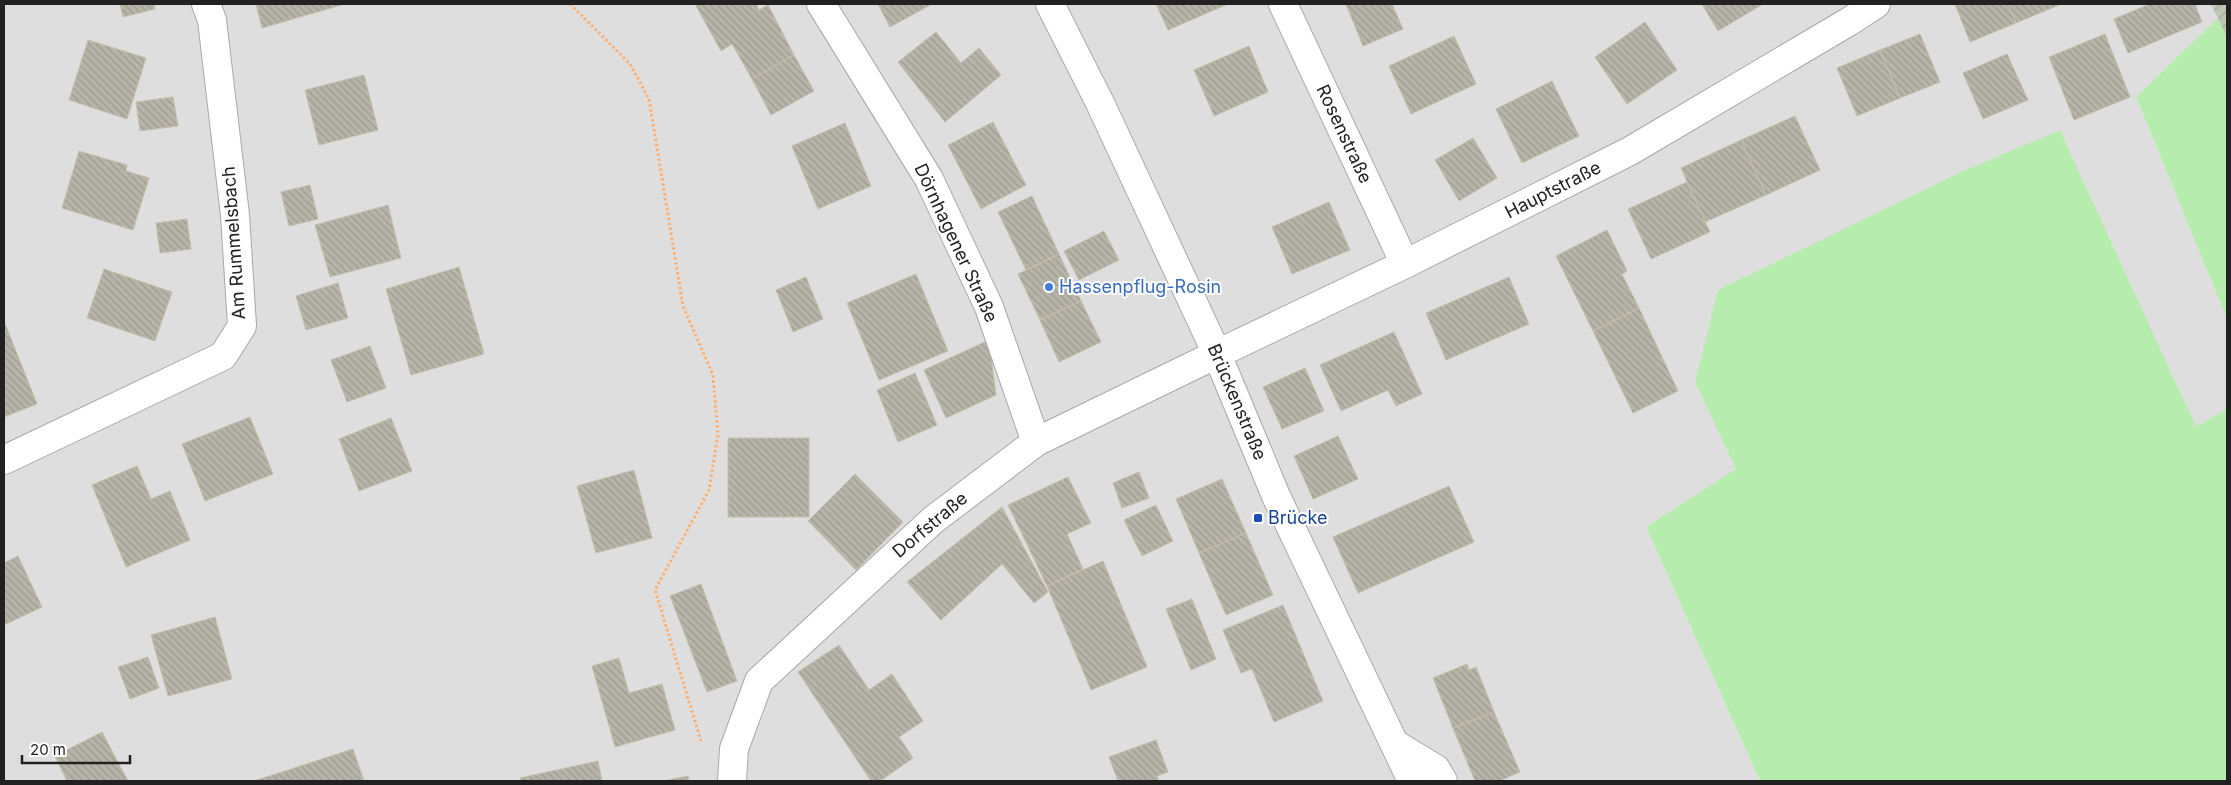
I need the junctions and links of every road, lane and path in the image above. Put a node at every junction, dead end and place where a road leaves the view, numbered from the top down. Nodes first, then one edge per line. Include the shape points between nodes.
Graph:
1 (206, 4) edge
2 (570, 4) edge
3 (821, 4) edge
4 (1050, 4) edge
5 (1283, 4) edge
6 (1876, 4) edge
7 (1405, 264) junction
8 (1217, 354) junction
9 (1036, 442) junction
10 (4, 460) edge
11 (1395, 744) junction
12 (732, 773) edge
13 (1412, 781) edge
14 (1443, 781) edge

1 - 10 street, Am Rummelsbach via 212,20 235,215 242,326 223,356
2 - 12 path via 630,64 649,100 683,306 713,375 718,435 709,490 655,590 705,752
3 - 9 street, Dörnhagener Straße via 930,179 989,307
4 - 8 street, Brückenstraße
5 - 7 street, Rosenstraße
6 - 7 street, Hauptstraße via 1630,151
7 - 8 street, Hauptstraße
8 - 9 street, Dorfstraße
8 - 11 street, Brückenstraße via 1276,496
9 - 12 street, Dorfstraße via 933,520 758,681 734,750
11 - 13 street, Brückenstraße
11 - 14 street via 1436,769

